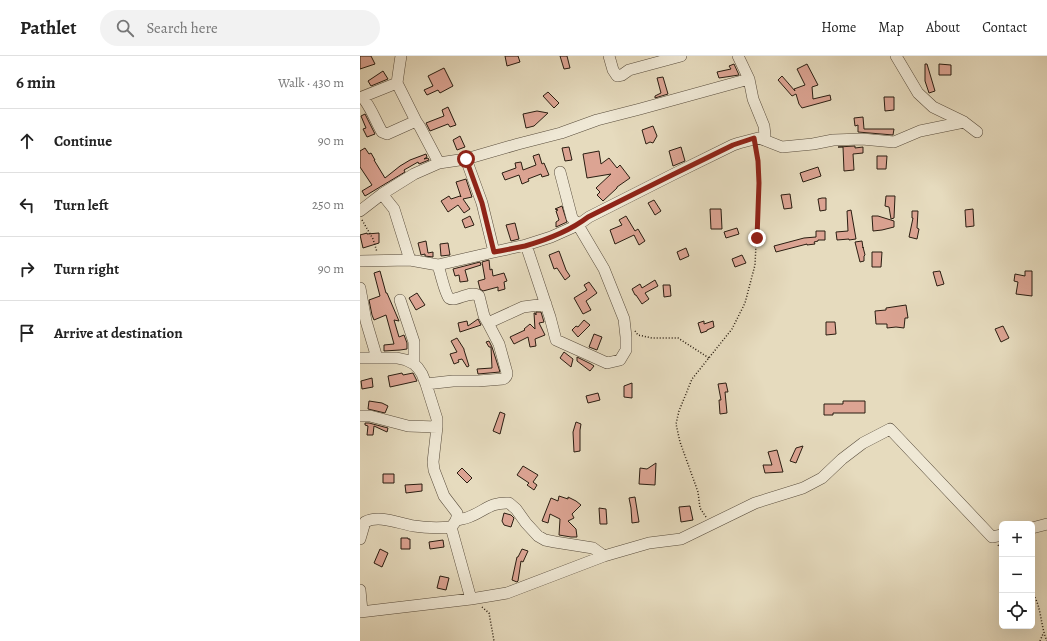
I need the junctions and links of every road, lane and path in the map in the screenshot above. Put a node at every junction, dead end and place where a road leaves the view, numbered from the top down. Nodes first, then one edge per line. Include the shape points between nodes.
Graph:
1 (401, 56) edge
2 (609, 56) edge
3 (681, 56) edge
4 (738, 56) edge
5 (896, 56) edge
6 (749, 79) junction
7 (397, 83) junction
8 (361, 96) edge
9 (416, 121) junction
10 (964, 122) junction
11 (977, 132) dead end
12 (757, 138) junction
13 (466, 159) junction
14 (439, 163) junction
15 (560, 172) dead end
16 (382, 194) junction
17 (360, 211) edge
18 (360, 217) edge
19 (578, 225) junction
20 (526, 246) junction
21 (494, 252) junction
22 (379, 260) junction
23 (410, 260) junction
24 (360, 261) edge
25 (438, 265) junction
26 (360, 288) edge
27 (400, 300) dead end
28 (546, 304) junction
29 (488, 323) junction
30 (634, 330) dead end
31 (360, 358) edge
32 (377, 358) junction
33 (709, 358) junction
34 (414, 364) junction
35 (426, 384) junction
36 (360, 416) edge
37 (437, 427) junction
38 (454, 524) junction
39 (711, 524) junction
40 (1047, 524) edge
41 (1035, 527) edge
42 (999, 536) edge
43 (360, 539) edge
44 (604, 556) junction
45 (360, 590) edge
46 (1033, 593) edge
47 (471, 599) junction
48 (361, 611) edge
49 (1043, 633) junction
50 (494, 641) edge
51 (1040, 641) edge
52 (1047, 641) edge

1 - 7 street
2 - 3 street via 617,76 629,70
4 - 6 street
5 - 10 street via 918,93 932,107
6 - 12 street via 753,99 765,131 765,134
6 - 13 street
7 - 8 street
7 - 9 street
8 - 9 street via 367,101 382,132 387,134
9 - 14 street
10 - 11 street
10 - 12 street via 920,131 894,142 833,140 782,147
12 - 19 street via 733,145 588,217
12 - 33 path via 759,183 755,266 739,316
13 - 14 street
13 - 21 street via 482,203
14 - 16 street via 414,174
15 - 19 street via 572,218
16 - 17 street
16 - 23 street via 394,209
18 - 22 path via 373,239
19 - 20 street
19 - 28 street via 604,269 624,319 626,350 620,360 607,363 556,340
20 - 21 street
20 - 28 street
21 - 25 street
22 - 23 street
22 - 24 street
23 - 25 street
25 - 29 street via 449,299 477,294
26 - 32 street
27 - 34 street via 414,342
28 - 29 street via 523,307
29 - 35 street via 499,344 507,373 505,378
30 - 33 path via 638,335 652,338 678,338
31 - 32 street
32 - 34 street via 397,358
33 - 39 path via 692,379 676,424 698,492 700,508
34 - 35 street
35 - 37 street
36 - 37 street via 370,416 408,426
37 - 38 street via 434,470 444,496 458,515
38 - 43 street via 432,528 405,525 395,521 369,520 365,522
38 - 44 street via 495,504 509,503 538,536 545,540 593,548
38 - 47 street
39 - 42 street via 755,503 803,488 822,478 862,444 890,429 992,537
39 - 44 street via 681,539 649,543
40 - 41 street
44 - 47 street via 507,593
45 - 48 street
46 - 49 path via 1041,617
47 - 48 street
47 - 50 path via 489,613
49 - 51 path
49 - 52 path

